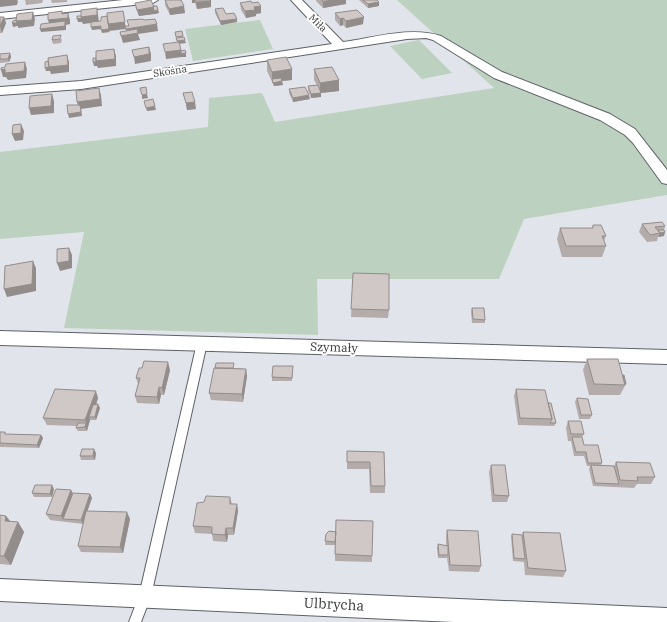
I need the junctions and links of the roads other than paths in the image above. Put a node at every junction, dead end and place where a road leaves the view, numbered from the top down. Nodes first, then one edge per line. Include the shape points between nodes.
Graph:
1 (153, 0) edge
2 (296, 0) edge
3 (0, 16) edge
4 (340, 46) junction
5 (0, 91) edge
6 (667, 180) edge
7 (0, 338) edge
8 (202, 344) junction
9 (667, 357) edge
10 (0, 590) edge
11 (145, 596) junction
12 (667, 620) edge
13 (135, 622) edge

1 - 3 street
2 - 4 street, Miła
4 - 5 street, Skośna via 81,85
4 - 6 street, Skośna via 417,35 438,38 498,75 605,117 630,132
7 - 8 street, Szymały
8 - 9 street, Szymały
8 - 11 lane
10 - 11 street, Ulbrycha
11 - 12 street, Ulbrycha
11 - 13 lane

